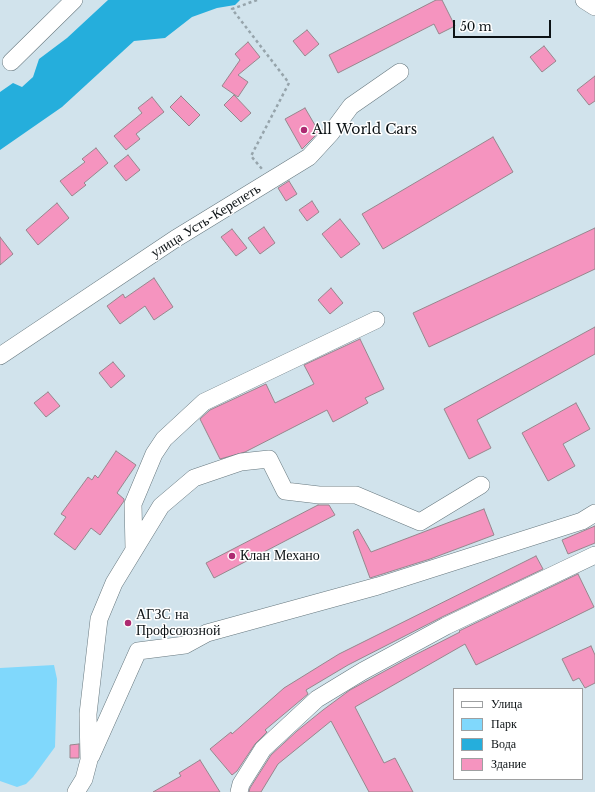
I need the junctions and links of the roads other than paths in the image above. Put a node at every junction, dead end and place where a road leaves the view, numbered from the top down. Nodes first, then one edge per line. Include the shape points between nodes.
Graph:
1 (74, 0) edge
2 (584, 0) edge
3 (595, 7) edge
4 (11, 62) dead end
5 (400, 72) dead end
6 (376, 320) dead end
7 (0, 356) edge
8 (481, 486) dead end
9 (595, 513) edge
10 (134, 548) junction
11 (595, 554) edge
12 (90, 760) junction
13 (76, 792) edge
14 (240, 792) edge

1 - 4 street
2 - 3 street
5 - 7 street, улица Усть-Керепеть via 351,106 309,157 175,239
6 - 10 street via 204,402 164,439 154,454 132,504
8 - 10 street via 420,522 356,495 319,495 284,491 269,459 241,462 194,478 161,506
9 - 12 street via 582,521 378,586 207,633 185,645 138,651
10 - 12 street via 114,583 99,619 88,714
11 - 14 street via 446,626 317,699 263,748 241,784
12 - 13 street via 84,779

